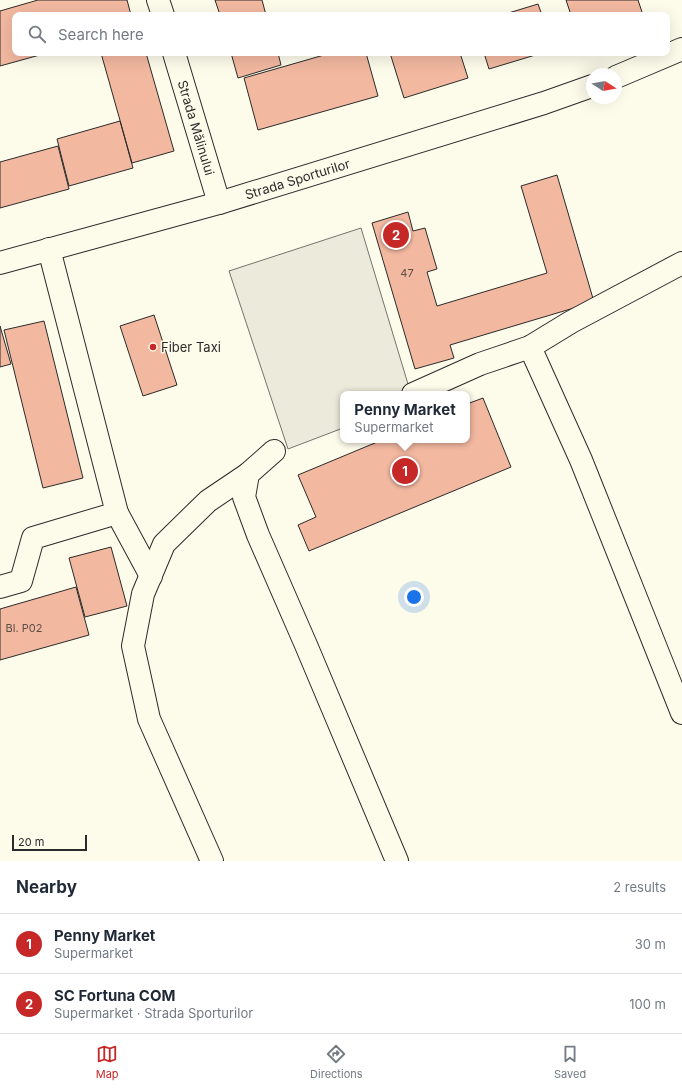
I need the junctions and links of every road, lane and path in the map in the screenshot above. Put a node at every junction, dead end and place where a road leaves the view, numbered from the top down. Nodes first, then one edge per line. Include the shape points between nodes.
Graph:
1 (158, 0) edge
2 (161, 12) edge
3 (682, 49) edge
4 (670, 54) edge
5 (175, 56) edge
6 (666, 56) edge
7 (622, 74) edge
8 (586, 88) edge
9 (219, 203) junction
10 (49, 249) junction
11 (0, 263) edge
12 (682, 263) edge
13 (530, 347) junction
14 (420, 391) edge
15 (274, 450) dead end
16 (248, 474) junction
17 (117, 513) junction
18 (150, 576) junction
19 (0, 587) edge
20 (682, 713) edge
21 (212, 861) edge
22 (397, 861) edge

1 - 2 street
3 - 4 street
5 - 9 street, Strada Mălinului
6 - 7 street
8 - 9 street, Strada Sporturilor via 536,106
9 - 10 street, Strada Sporturilor
10 - 11 street, Strada Sporturilor
10 - 17 street
12 - 13 street via 571,322
13 - 14 street via 480,364
13 - 20 street via 581,460
15 - 16 street
16 - 18 street via 208,501 164,544
16 - 22 street via 244,497 258,535
17 - 18 street
17 - 19 street via 33,538 20,581
18 - 21 street via 143,594 133,646 149,719

